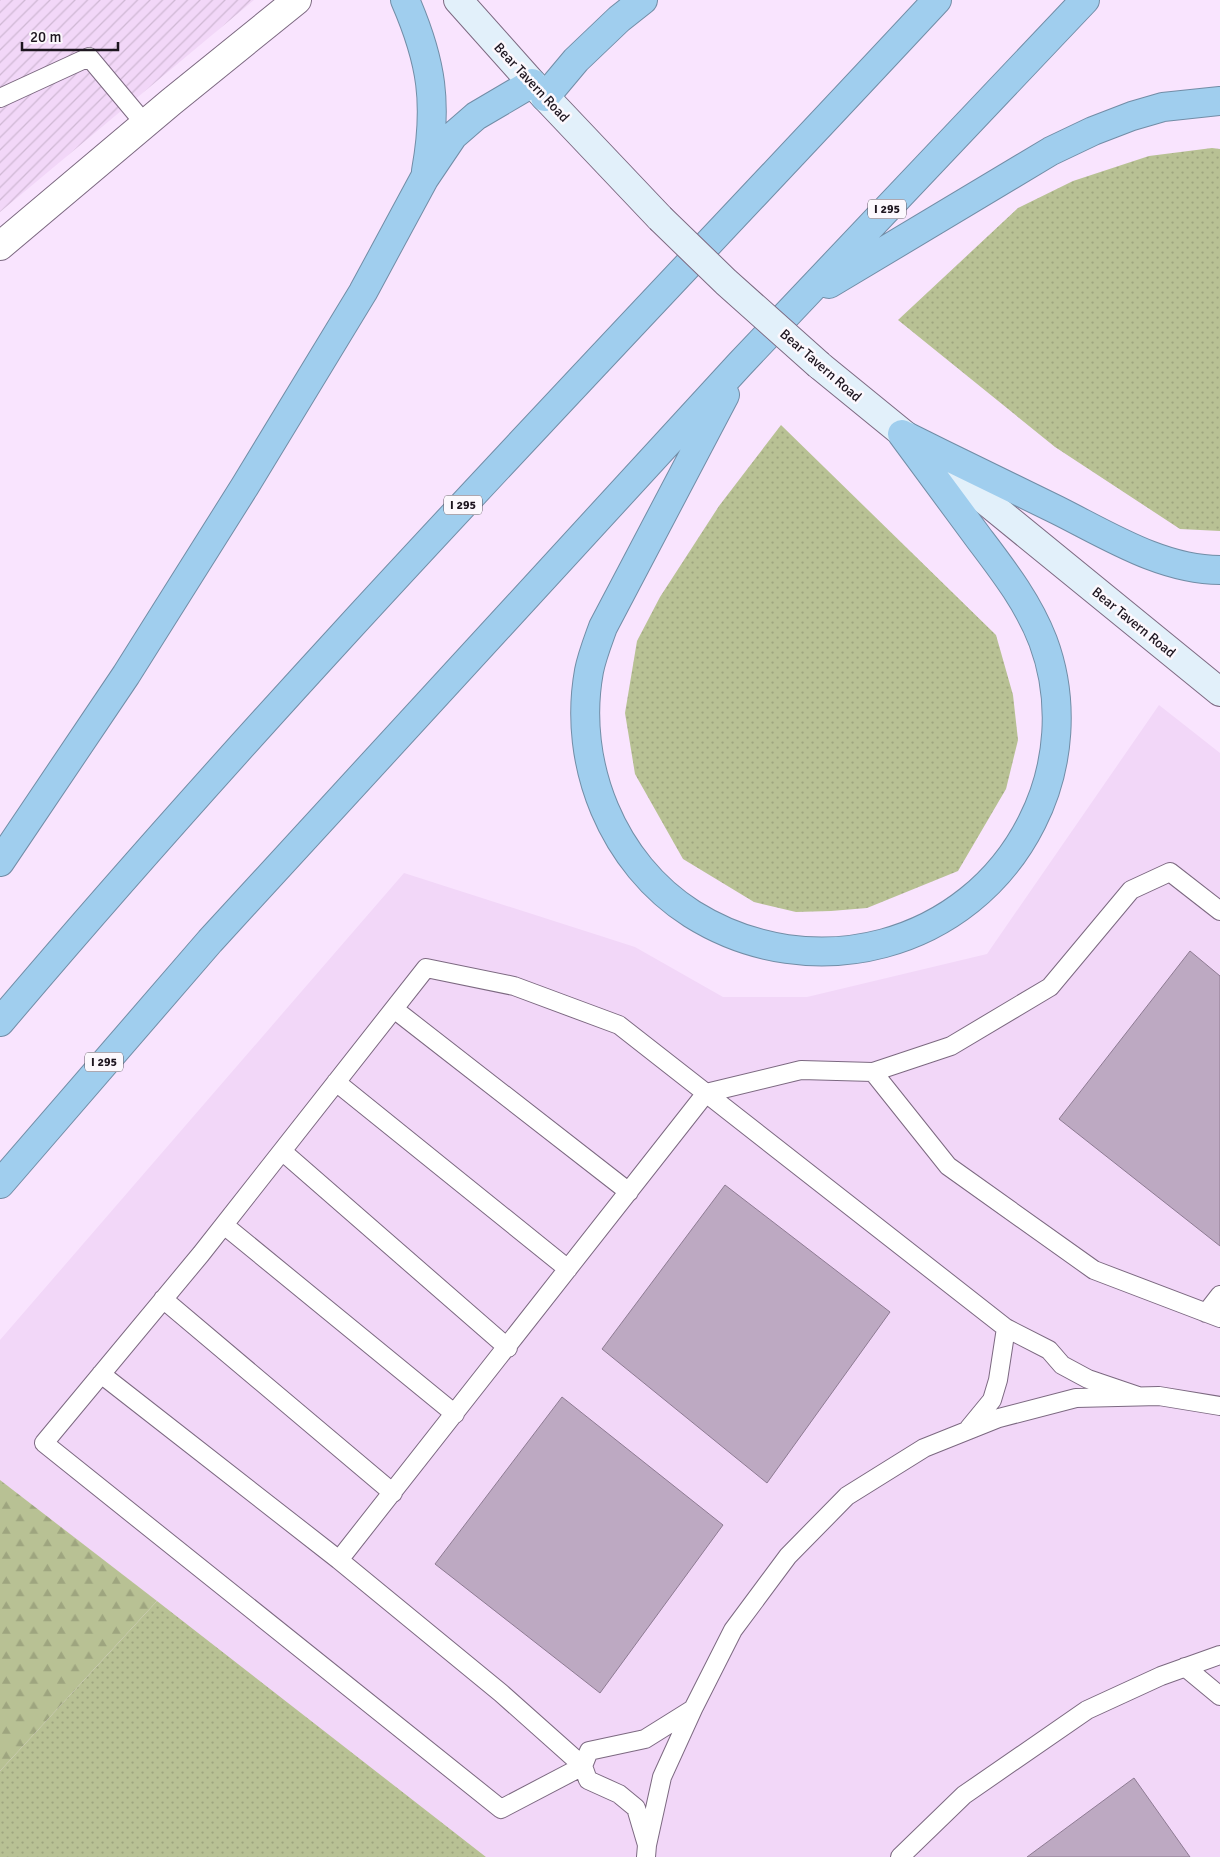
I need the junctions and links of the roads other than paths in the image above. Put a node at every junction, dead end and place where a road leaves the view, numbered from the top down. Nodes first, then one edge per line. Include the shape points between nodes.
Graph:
1 (297, 0) edge
2 (405, 0) edge
3 (458, 0) edge
4 (644, 0) edge
5 (937, 0) edge
6 (1085, 0) edge
7 (539, 90) junction
8 (0, 98) edge
9 (1220, 101) edge
10 (145, 124) junction
11 (424, 180) junction
12 (0, 246) edge
13 (799, 301) junction
14 (740, 364) junction
15 (902, 434) junction
16 (1220, 570) edge
17 (1220, 692) edge
18 (0, 862) edge
19 (1220, 911) edge
20 (394, 1009) junction
21 (0, 1022) edge
22 (874, 1072) junction
23 (336, 1082) junction
24 (706, 1093) junction
25 (282, 1151) junction
26 (0, 1184) edge
27 (629, 1192) junction
28 (224, 1225) junction
29 (568, 1269) junction
30 (1220, 1295) edge
31 (163, 1299) junction
32 (1213, 1315) edge
33 (1006, 1328) junction
34 (508, 1348) junction
35 (101, 1374) junction
36 (1138, 1396) junction
37 (1220, 1406) edge
38 (455, 1414) junction
39 (967, 1430) junction
40 (393, 1492) junction
41 (339, 1560) junction
42 (1220, 1656) edge
43 (1185, 1668) junction
44 (1220, 1696) edge
45 (693, 1709) junction
46 (583, 1766) junction
47 (646, 1851) edge
48 (900, 1857) edge

1 - 10 street
2 - 11 highway via 424,46 432,88 431,144
3 - 7 street, Bear Tavern Road
4 - 7 highway
5 - 21 highway, I 295 via 390,582 172,824
6 - 13 highway, I 295
7 - 11 highway via 476,116 453,136
7 - 15 street, Bear Tavern Road, bridge via 660,218 726,282
8 - 10 lane via 89,57
9 - 13 highway via 1163,107 1132,116 1050,151
10 - 12 street
11 - 18 highway via 363,292 245,486 126,676
13 - 14 highway, I 295
14 - 15 highway via 603,627 589,673 586,717 595,784 612,828 627,854 674,902 734,936 794,950 836,951 875,946 930,927 963,907 1000,872 1026,834 1047,788 1057,721 1053,682 1043,642 1021,596
14 - 26 highway, I 295 via 216,934
15 - 16 highway via 1161,559
15 - 17 street, Bear Tavern Road
19 - 22 lane via 1170,872 1131,890 1050,987 950,1046
20 - 23 lane
20 - 24 lane via 426,968 514,986 619,1025
20 - 27 lane
22 - 24 lane via 801,1070
22 - 32 lane via 948,1166 1094,1270
23 - 25 lane
23 - 29 lane
24 - 27 lane
24 - 33 lane
25 - 28 lane
25 - 34 lane
27 - 29 lane
28 - 31 lane
28 - 38 lane
29 - 34 lane
30 - 32 lane
31 - 35 lane
31 - 40 lane
33 - 36 lane via 1049,1350 1062,1365 1088,1379
33 - 39 lane via 992,1400
34 - 38 lane
35 - 41 lane
35 - 46 lane via 44,1443 500,1809
36 - 37 lane via 1159,1396
36 - 39 lane via 1076,1398
38 - 40 lane
39 - 45 lane via 924,1448 847,1496 794,1549 732,1630
40 - 41 lane
41 - 46 lane via 501,1693
42 - 43 lane
43 - 44 lane
43 - 48 lane via 1087,1710 964,1795
45 - 46 lane via 645,1739 590,1752
45 - 47 lane via 662,1777
46 - 47 lane via 588,1780 619,1794 636,1808

